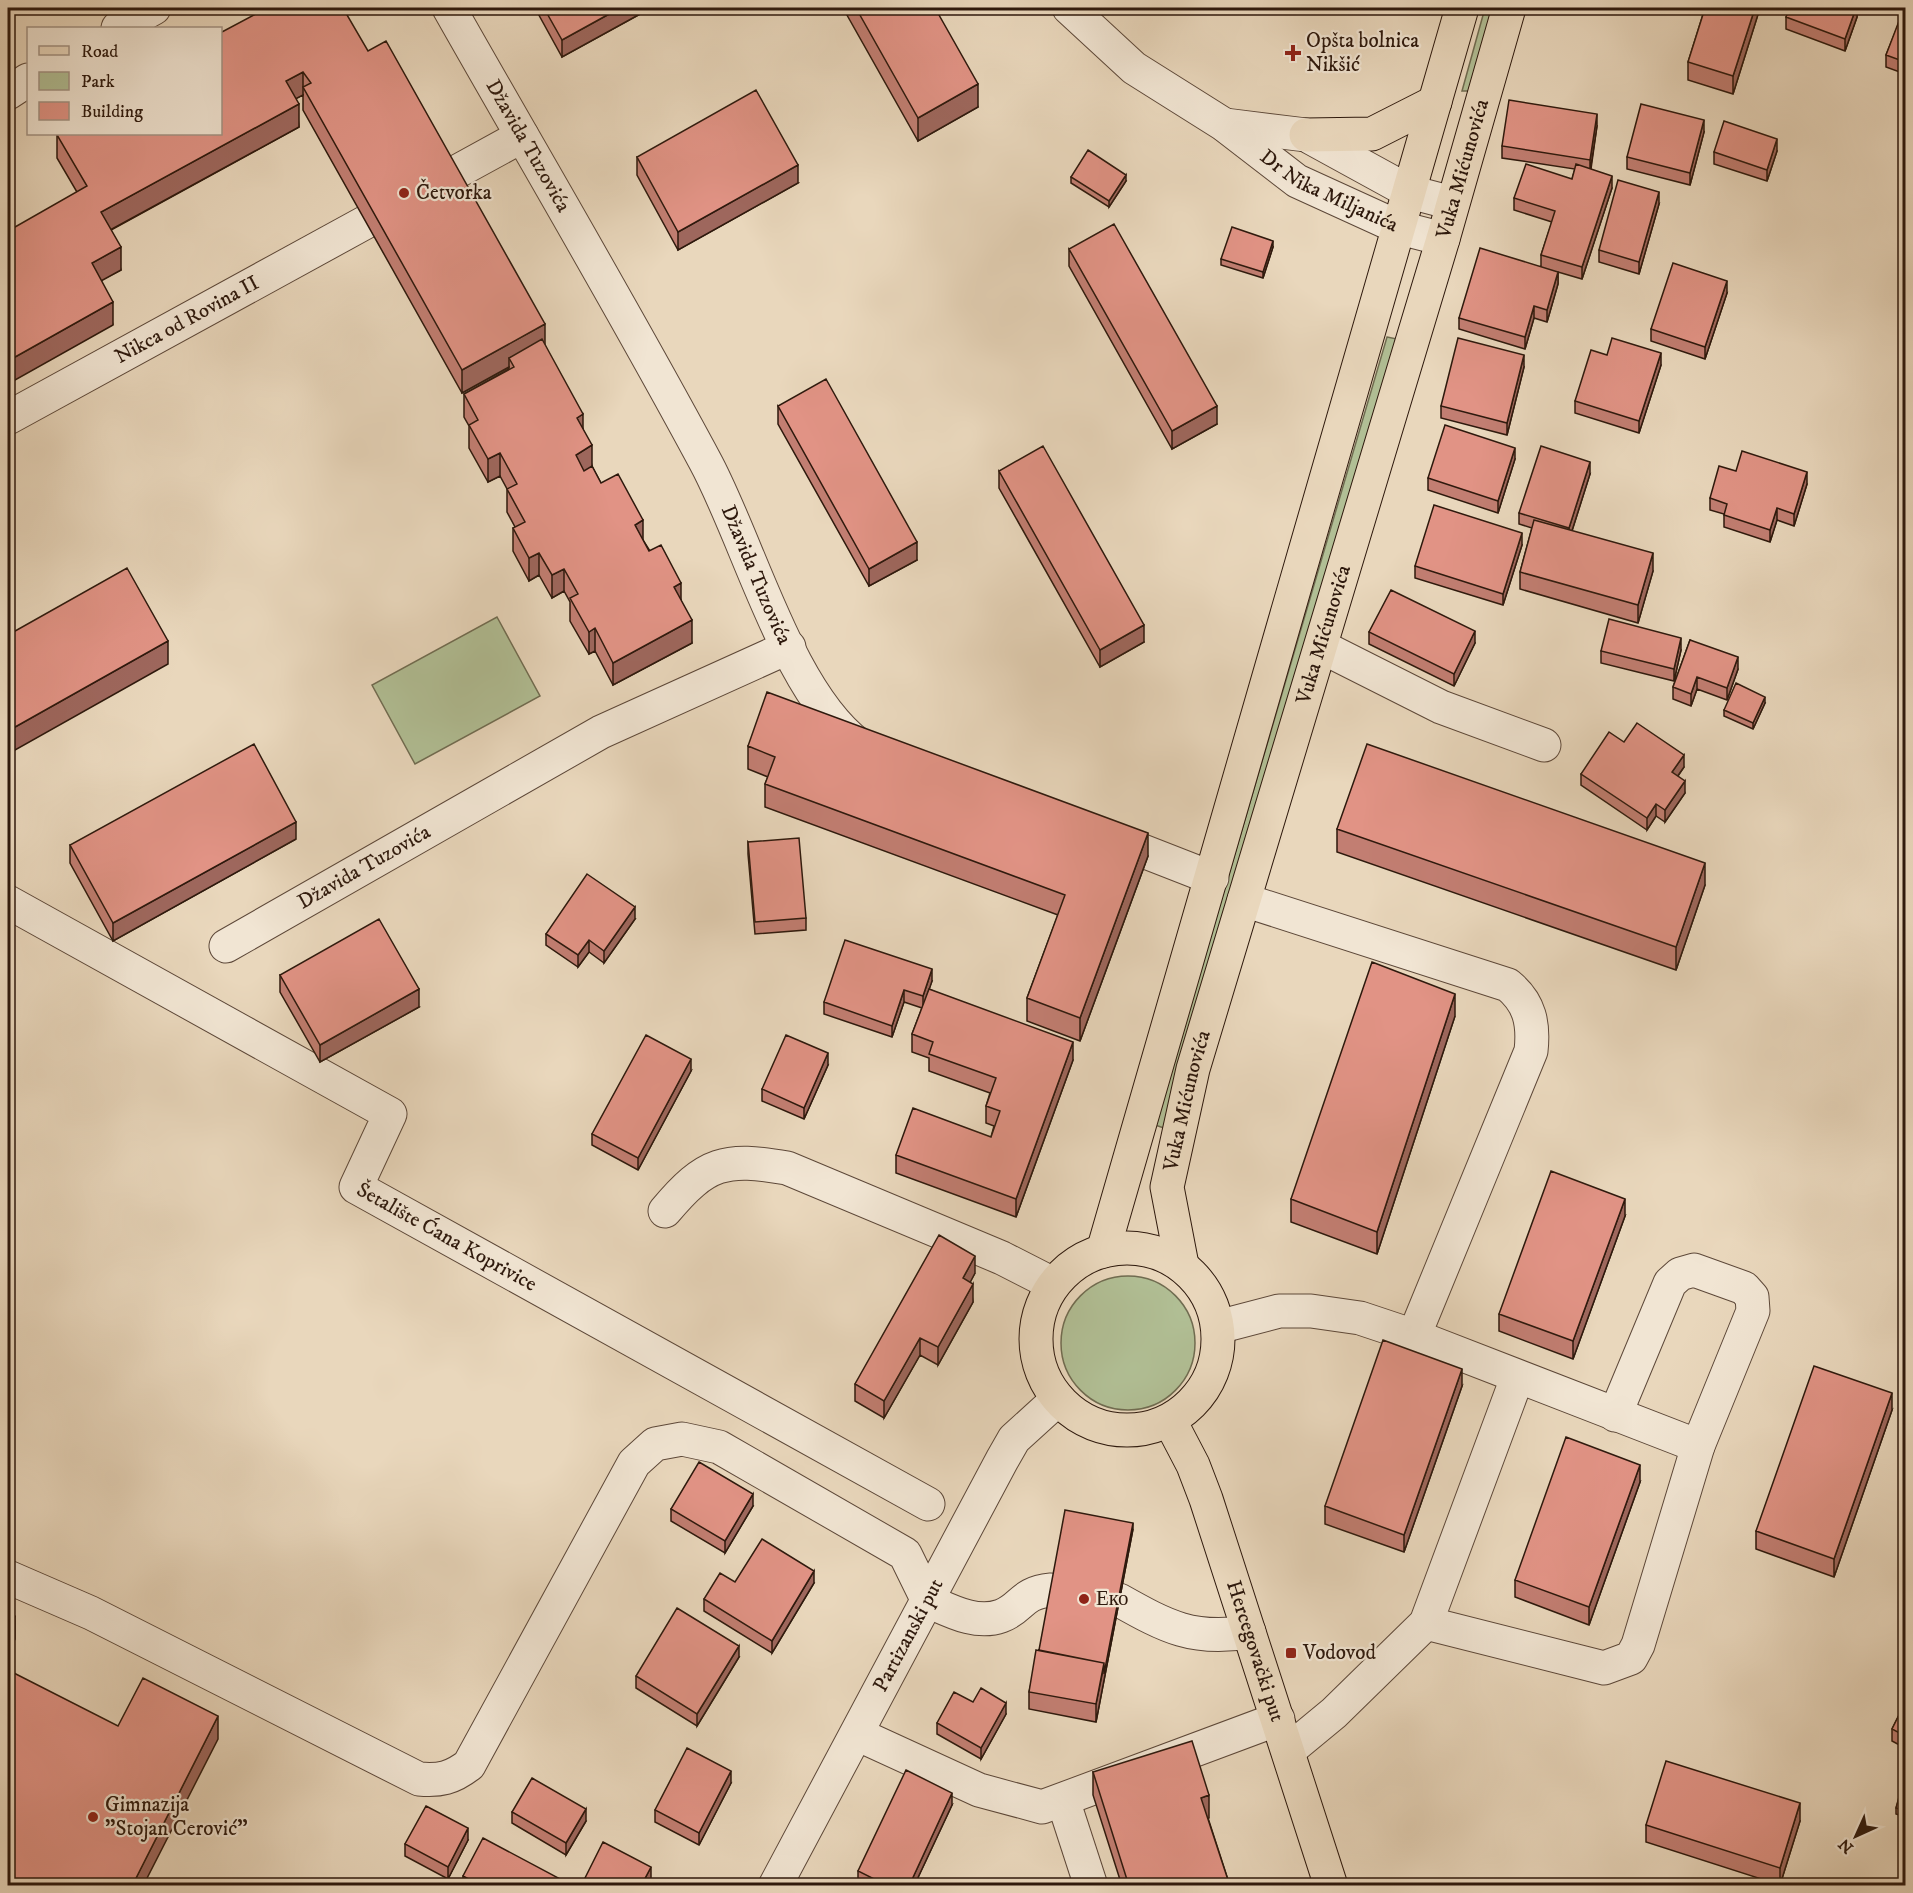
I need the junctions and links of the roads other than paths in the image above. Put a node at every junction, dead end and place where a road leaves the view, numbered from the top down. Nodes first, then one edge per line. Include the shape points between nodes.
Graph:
1 (154, 8) edge
2 (449, 8) edge
3 (1069, 8) edge
4 (1462, 8) edge
5 (1509, 8) edge
6 (120, 27) edge
7 (27, 82) edge
8 (8, 93) edge
9 (1435, 102) junction
10 (1223, 124) junction
11 (1306, 135) junction
12 (522, 136) junction
13 (449, 176) edge
14 (1410, 192) junction
15 (1452, 203) junction
16 (366, 222) edge
17 (1400, 228) junction
18 (1443, 239) junction
19 (8, 418) edge
20 (789, 647) junction
21 (1322, 647) junction
22 (1544, 744) dead end
23 (884, 756) edge
24 (1082, 828) edge
25 (1212, 878) junction
26 (1244, 900) junction
27 (8, 902) edge
28 (226, 946) dead end
29 (665, 1211) dead end
30 (1103, 1251) junction
31 (1182, 1265) junction
32 (1053, 1284) junction
33 (1218, 1327) junction
34 (1414, 1336) junction
35 (1517, 1378) junction
36 (1058, 1399) junction
37 (1615, 1415) junction
38 (1170, 1421) junction
39 (1698, 1446) junction
40 (928, 1504) dead end
41 (8, 1577) edge
42 (1051, 1590) edge
43 (1119, 1600) edge
44 (928, 1601) junction
45 (1426, 1623) junction
46 (1249, 1632) junction
47 (1278, 1719) junction
48 (857, 1734) junction
49 (1288, 1751) junction
50 (1063, 1800) junction
51 (776, 1885) edge
52 (1091, 1886) edge
53 (1331, 1886) edge

1 - 6 street
2 - 12 street, Džavida Tuzovića
3 - 10 street, Dr Nika Miljanića via 1134,68
4 - 9 main road, Vuka Mićunovića
5 - 15 main road, Vuka Mićunovića
7 - 8 street
9 - 11 main road via 1372,134
9 - 14 main road, Vuka Mićunovića
10 - 11 street, Dr Nika Miljanića
10 - 17 street, Dr Nika Miljanića via 1297,181
11 - 14 street, Dr Nika Miljanića
12 - 13 street
12 - 20 street, Džavida Tuzovića via 707,463
14 - 15 street, Dr Nika Miljanića
14 - 17 main road, Vuka Mićunovića
15 - 18 main road, Vuka Mićunovića
16 - 19 street, Nikca od Rovina II
17 - 18 street, Dr Nika Miljanića
17 - 25 main road, Vuka Mićunovića
18 - 21 main road, Vuka Mićunovića
20 - 23 street via 839,730 862,748
20 - 28 street, Džavida Tuzovića via 601,732
21 - 22 street via 1441,707
21 - 26 main road, Vuka Mićunovića
24 - 25 street
25 - 30 main road, Vuka Mićunovića
26 - 31 main road, Vuka Mićunovića via 1193,1069 1167,1187
26 - 34 street via 1508,985 1522,996 1530,1014 1531,1051
27 - 40 street, Šetalište Ćana Koprivice via 390,1114 356,1187
29 - 32 street via 684,1188 706,1171 726,1164 752,1162 787,1168 1002,1257
30 - 31 main road via 1144,1249
30 - 32 main road via 1084,1258
31 - 33 main road via 1209,1297
32 - 36 main road via 1043,1302 1035,1343 1038,1363
33 - 34 street via 1279,1311 1311,1311 1360,1318
33 - 38 main road via 1217,1357 1211,1376 1201,1394
34 - 35 street
35 - 37 street
35 - 45 street
36 - 38 main road via 1072,1413 1110,1430 1131,1431
36 - 44 street, Partizanski put via 1014,1439
37 - 39 street
37 - 39 street via 1670,1283 1680,1274 1694,1270 1744,1288 1752,1297 1753,1311
38 - 46 main road, Hercegovački put via 1193,1465
39 - 45 street via 1631,1658 1604,1668
41 - 44 street via 91,1613 419,1779 439,1781 469,1765 633,1463 655,1444 682,1439 719,1447 905,1554
42 - 44 street via 1034,1592 1002,1616 973,1619
43 - 46 street via 1178,1630 1219,1637
44 - 48 street, Partizanski put
45 - 49 street via 1334,1713
46 - 47 main road, Hercegovački put
47 - 49 main road, Hercegovački put
47 - 50 street
48 - 50 street via 979,1790 1042,1807
48 - 51 street, Partizanski put
49 - 53 main road, Hercegovački put
50 - 52 street

